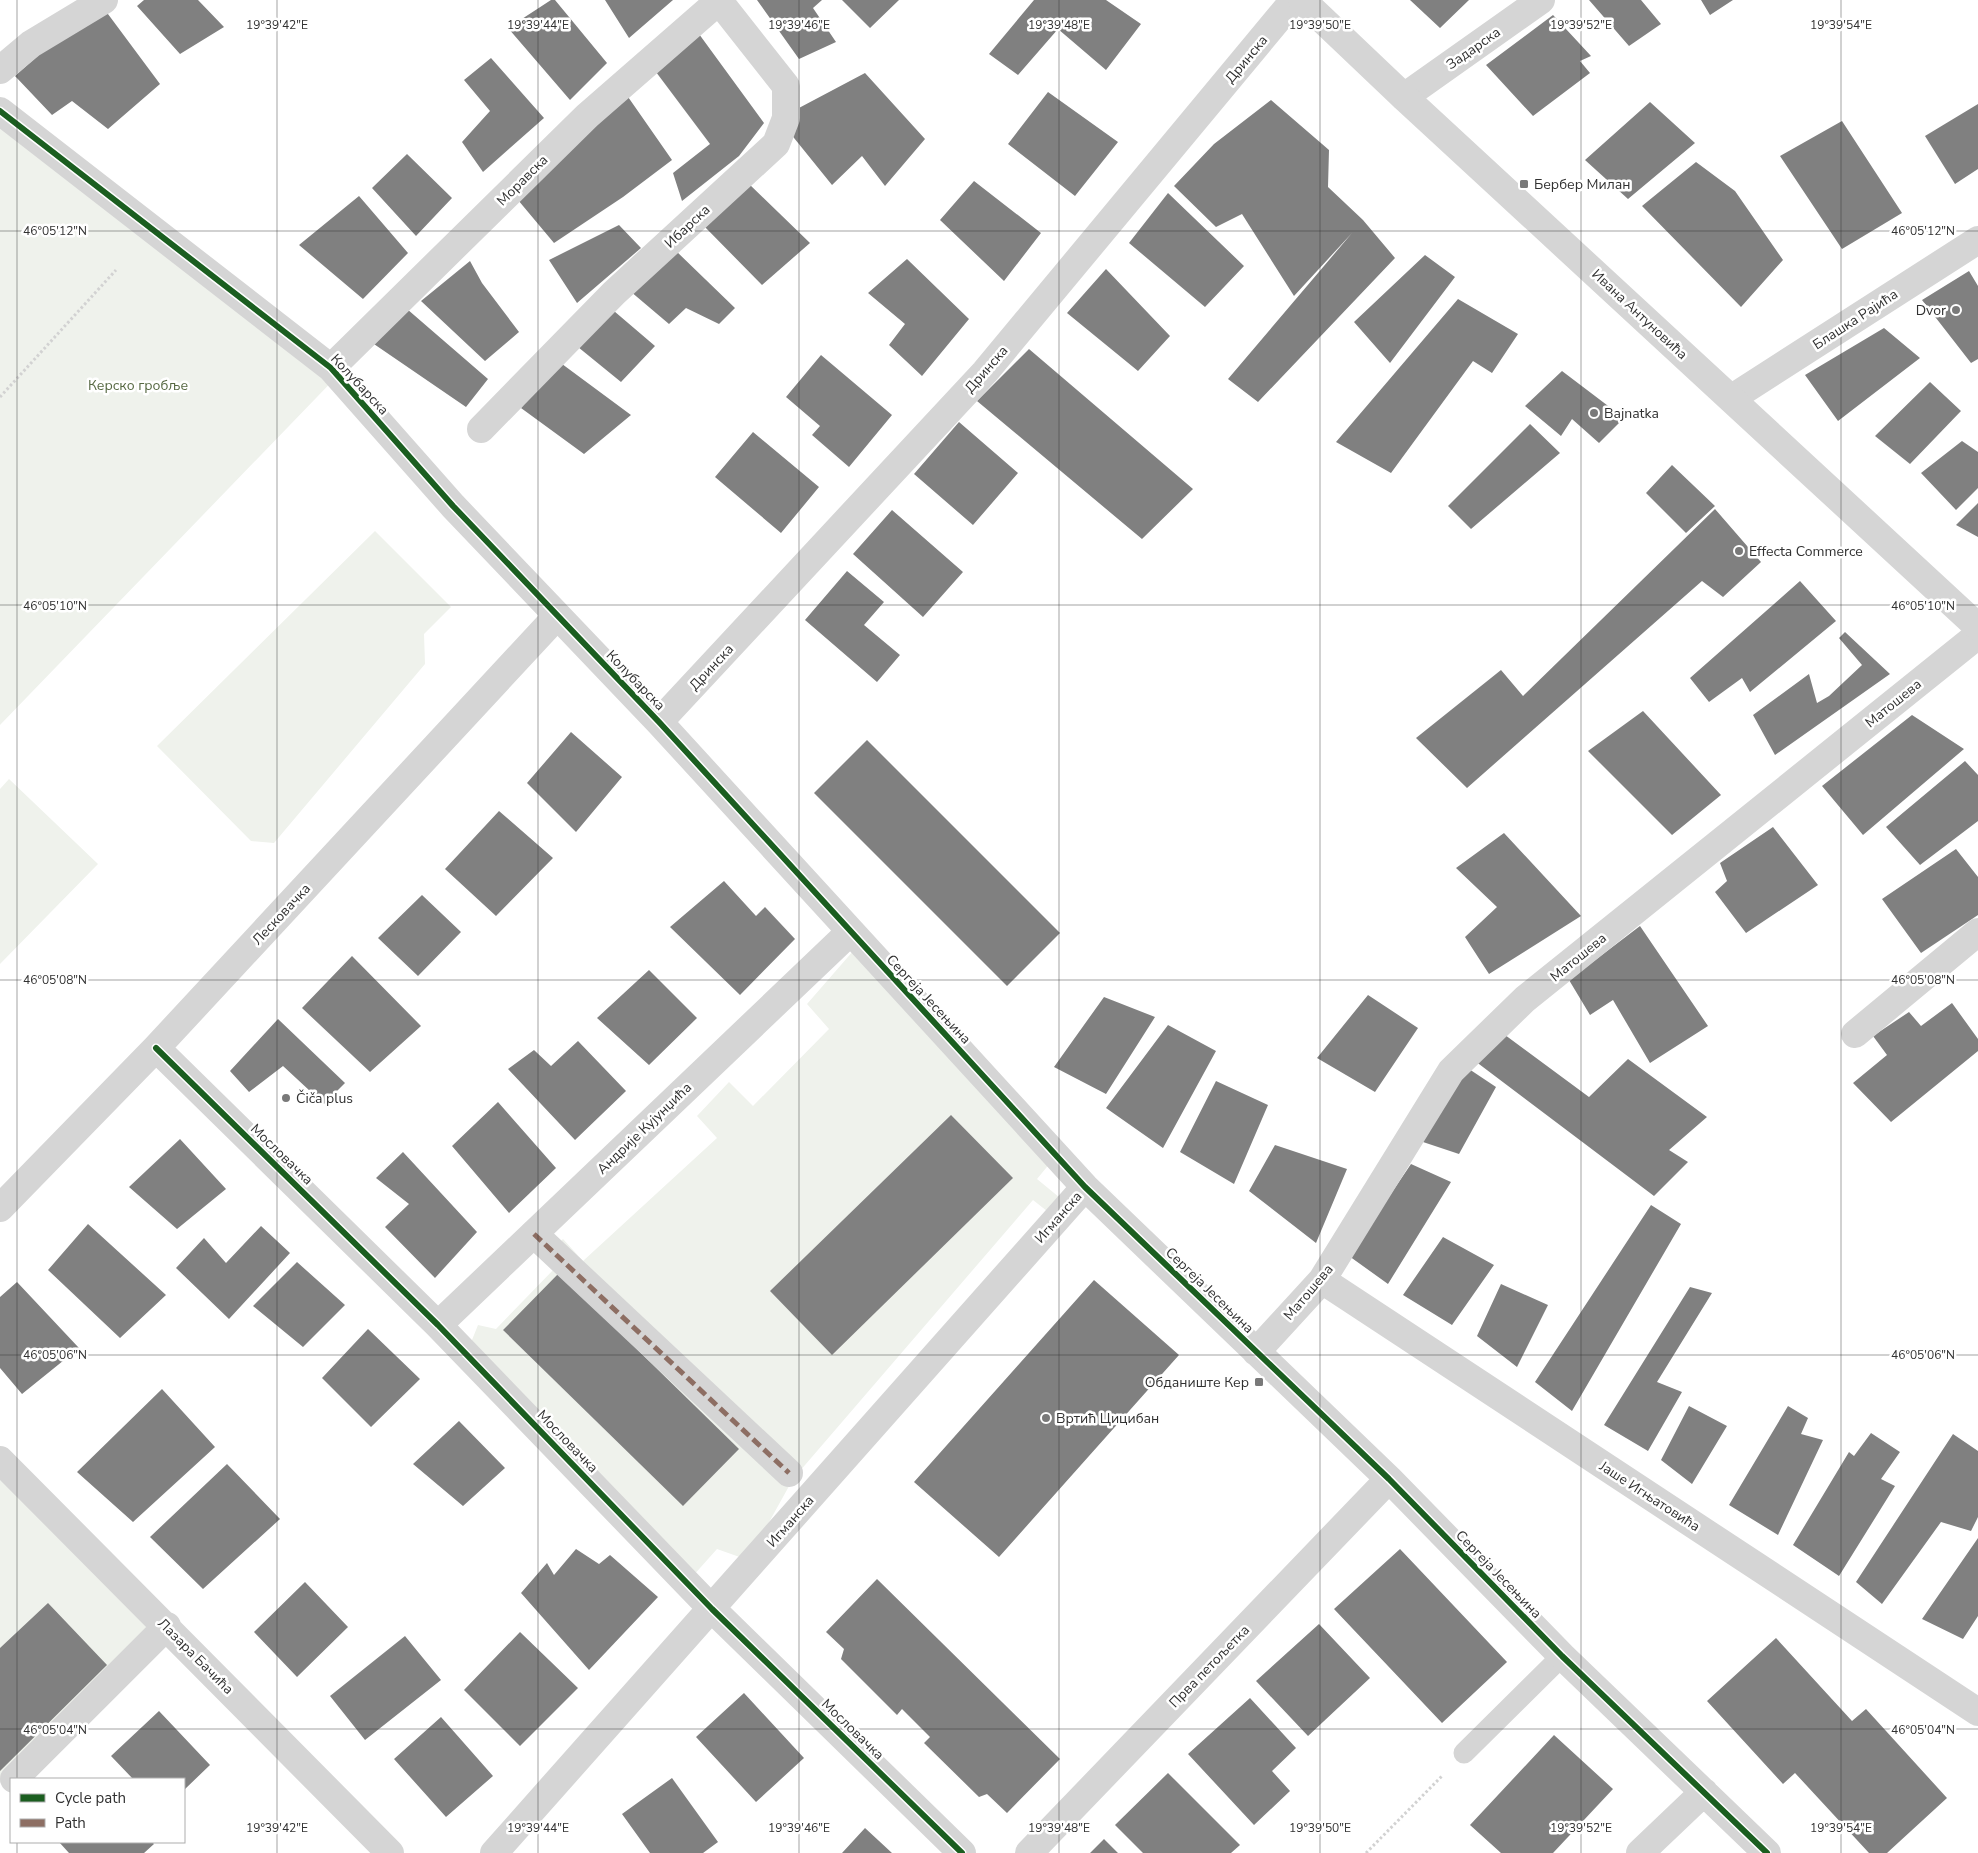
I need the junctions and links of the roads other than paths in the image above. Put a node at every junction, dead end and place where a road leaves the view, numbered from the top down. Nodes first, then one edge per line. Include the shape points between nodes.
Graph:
1 (104, 0) edge
2 (720, 0) edge
3 (1294, 0) edge
4 (1302, 0) edge
5 (1541, 0) edge
6 (0, 70) edge
7 (1404, 97) junction
8 (0, 111) edge
9 (1978, 240) edge
10 (331, 368) junction
11 (1732, 398) junction
12 (481, 430) dead end
13 (557, 616) junction
14 (1978, 627) edge
15 (1978, 635) edge
16 (659, 722) junction
17 (850, 932) junction
18 (1978, 932) edge
19 (1855, 1034) dead end
20 (156, 1048) junction
21 (1085, 1187) junction
22 (0, 1208) edge
23 (534, 1234) junction
24 (1322, 1280) junction
25 (438, 1325) junction
26 (1256, 1352) junction
27 (0, 1460) edge
28 (789, 1473) dead end
29 (1389, 1479) junction
30 (712, 1609) junction
31 (167, 1626) junction
32 (1562, 1656) junction
33 (1978, 1712) edge
34 (1464, 1753) road end
35 (15, 1778) edge
36 (10, 1783) edge
37 (1704, 1792) junction
38 (0, 1794) edge
39 (390, 1853) edge
40 (494, 1853) edge
41 (962, 1853) edge
42 (1028, 1853) edge
43 (1640, 1853) edge
44 (1767, 1853) edge

1 - 6 street via 31,44
2 - 10 street, Моравска via 587,116
2 - 12 street, Ибарска via 786,86 786,118 776,144 614,293
3 - 16 street, Дринска via 985,372
4 - 7 street, Ивана Антуновића
5 - 7 street, Задарска
7 - 11 street, Ивана Антуновића
8 - 10 street, Колубарска
9 - 11 street, Блашка Рајића
10 - 13 street, Колубарска via 453,506
11 - 14 street, Ивана Антуновића
13 - 16 street, Колубарска
13 - 20 street, Лесковачка
15 - 24 street, Матошева via 1525,999 1451,1071
16 - 17 street, Сергеја Јесењина
17 - 21 street, Сергеја Јесењина
17 - 23 street, Андрије Кујунџића
18 - 19 street
20 - 22 street, Лесковачка
20 - 25 street, Мословачка
21 - 26 street, Сергеја Јесењина
21 - 30 street, Игманска
23 - 25 street, Андрије Кујунџића
23 - 28 street
24 - 26 street, Матошева
24 - 33 street, Јаше Игњатовића
25 - 30 street, Мословачка
26 - 29 street, Сергеја Јесењина
27 - 31 street, Лазара Бачића
29 - 32 street, Сергеја Јесењина
29 - 42 street, Прва петољетка
30 - 40 street, Игманска
30 - 41 street, Мословачка
31 - 35 street
31 - 39 street, Лазара Бачића
32 - 34 lane
32 - 37 street, Сергеја Јесењина
36 - 38 street
37 - 43 street
37 - 44 street, Сергеја Јесењина

